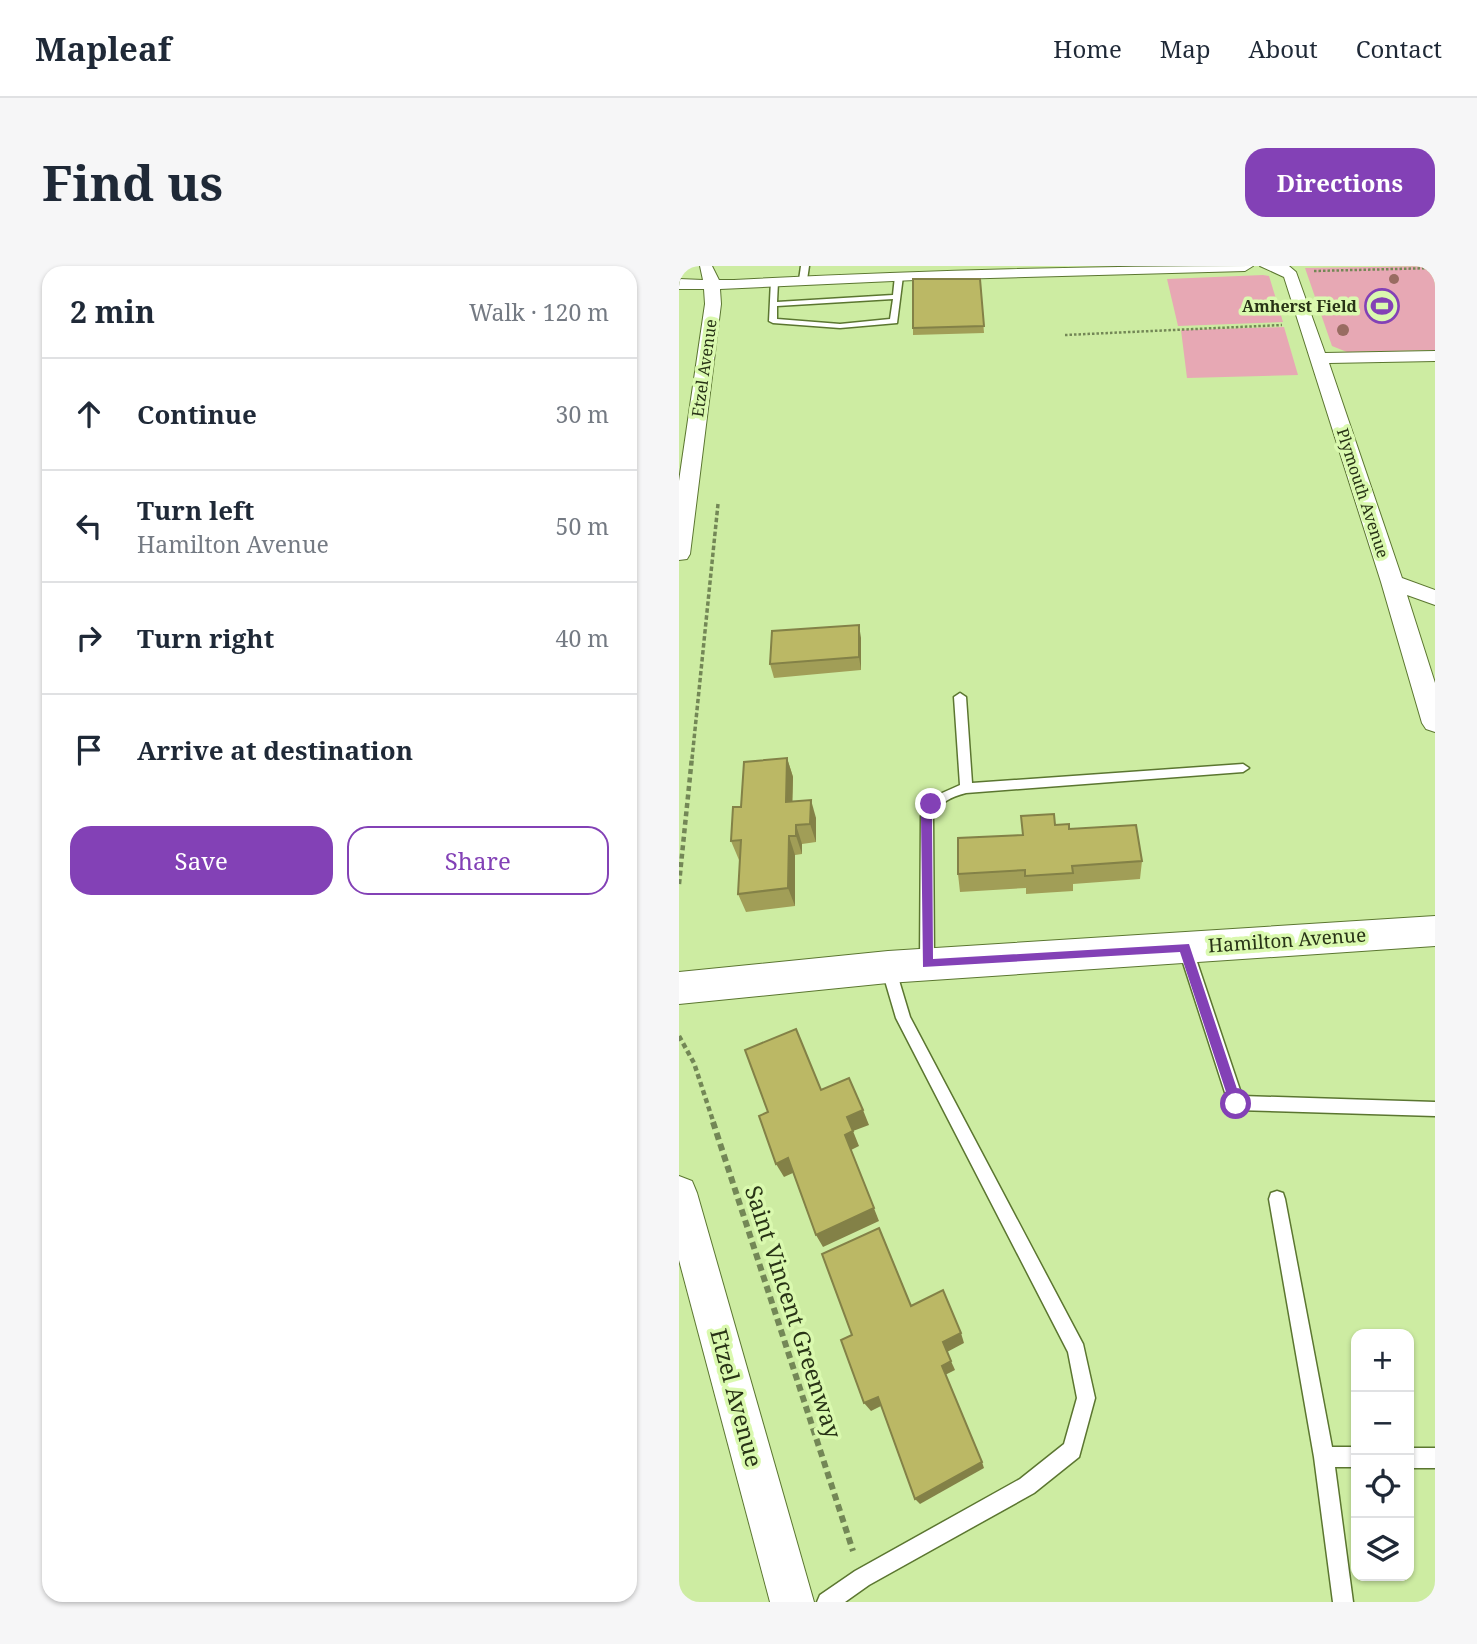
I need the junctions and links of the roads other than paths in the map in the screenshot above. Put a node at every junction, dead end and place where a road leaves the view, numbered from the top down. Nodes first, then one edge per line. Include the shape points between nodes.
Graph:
1 (706, 266) edge
2 (1245, 266) edge
3 (1138, 267) edge
4 (1275, 267) edge
5 (1100, 268) edge
6 (915, 271) edge
7 (804, 273) edge
8 (898, 276) junction
9 (774, 282) junction
10 (679, 284) edge
11 (712, 284) junction
12 (896, 297) junction
13 (773, 304) junction
14 (1435, 356) edge
15 (1319, 358) junction
16 (681, 519) edge
17 (679, 554) edge
18 (1392, 582) junction
19 (1435, 598) edge
20 (960, 698) dead end
21 (1435, 723) edge
22 (1243, 768) dead end
23 (966, 788) junction
24 (1435, 931) edge
25 (1185, 947) junction
26 (927, 964) junction
27 (888, 967) junction
28 (679, 988) edge
29 (1435, 1108) edge
30 (680, 1199) edge
31 (1277, 1199) dead end
32 (1324, 1457) junction
33 (1351, 1457) edge
34 (1414, 1458) edge
35 (1435, 1458) edge
36 (792, 1602) edge
37 (827, 1602) edge
38 (1343, 1602) edge

1 - 11 street, Etzel Avenue
2 - 3 street
3 - 5 street
4 - 15 street, Plymouth Avenue via 1291,275
5 - 6 street
6 - 8 street
7 - 8 street
7 - 9 street
8 - 12 lane
9 - 11 street
9 - 13 lane
10 - 11 street
11 - 16 street, Etzel Avenue via 713,304
12 - 13 lane
12 - 13 lane via 894,321 840,326 779,323 773,321
14 - 15 street
15 - 18 street, Plymouth Avenue
16 - 17 street, Etzel Avenue
18 - 19 street
18 - 21 street, Plymouth Avenue
20 - 23 lane
22 - 23 lane
23 - 26 lane via 946,793 931,804 926,816
24 - 25 street, Hamilton Avenue
25 - 26 street, Hamilton Avenue
25 - 29 lane via 1236,1104
26 - 27 street, Hamilton Avenue
27 - 28 street, Hamilton Avenue
27 - 37 lane via 903,1018 1077,1350 1086,1398 1072,1450 1027,1486
30 - 36 street, Etzel Avenue
31 - 32 lane
32 - 33 lane
32 - 38 lane
34 - 35 lane

